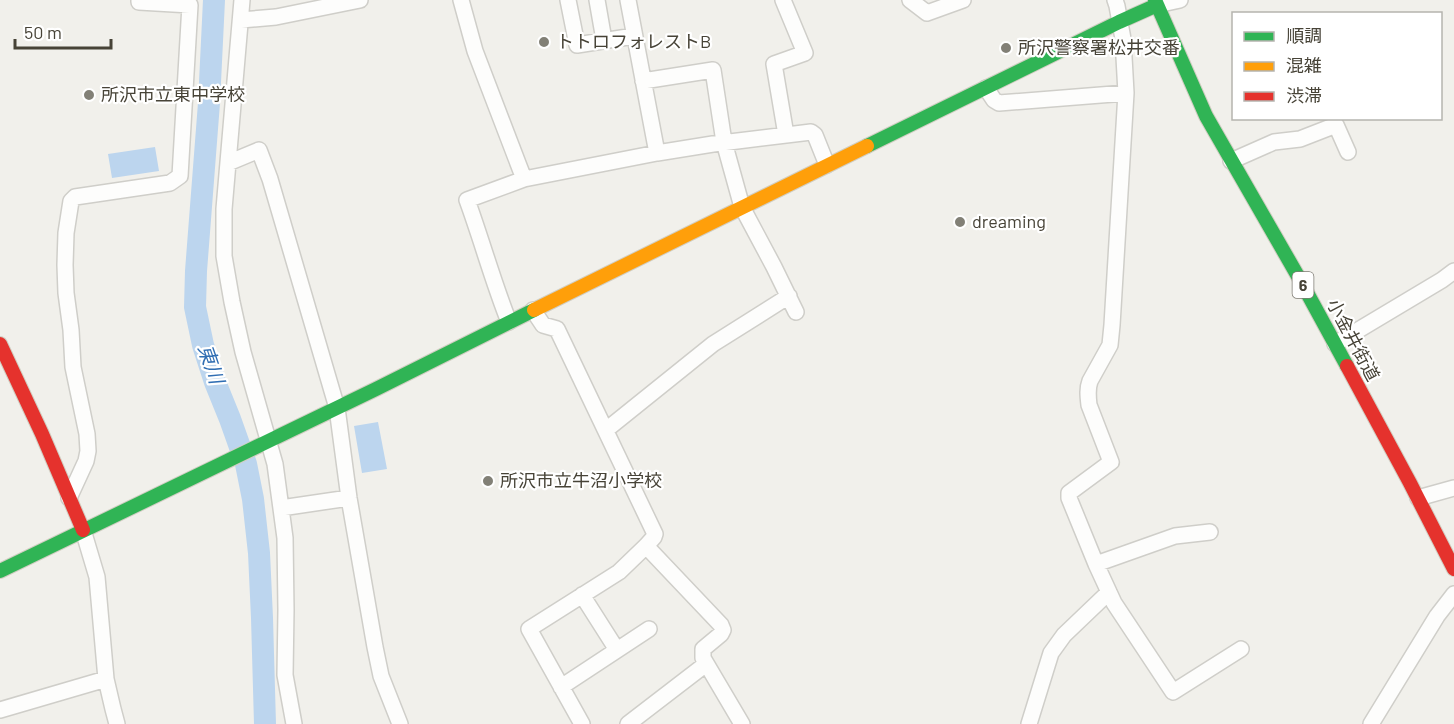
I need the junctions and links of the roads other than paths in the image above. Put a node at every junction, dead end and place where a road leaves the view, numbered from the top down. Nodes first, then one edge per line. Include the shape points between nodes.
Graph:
1 (139, 0) edge
2 (242, 0) edge
3 (360, 0) edge
4 (461, 0) edge
5 (568, 0) edge
6 (597, 0) edge
7 (628, 0) edge
8 (783, 0) edge
9 (910, 0) edge
10 (963, 0) edge
11 (1115, 0) edge
12 (1180, 0) edge
13 (1156, 3) edge
14 (241, 20) junction
15 (1119, 22) junction
16 (634, 36) junction
17 (604, 40) junction
18 (643, 81) junction
19 (986, 88) junction
20 (1126, 93) junction
21 (786, 135) junction
22 (724, 142) junction
23 (1348, 152) dead end
24 (657, 153) junction
25 (1231, 161) junction
26 (228, 163) junction
27 (827, 165) junction
28 (524, 179) junction
29 (742, 207) junction
30 (1453, 275) edge
31 (789, 296) junction
32 (533, 310) junction
33 (795, 312) dead end
34 (509, 322) junction
35 (0, 344) edge
36 (1335, 344) junction
37 (337, 408) junction
38 (606, 430) junction
39 (266, 442) junction
40 (1454, 488) edge
41 (69, 498) junction
42 (349, 498) junction
43 (1418, 498) junction
44 (281, 508) junction
45 (83, 530) junction
46 (1210, 532) dead end
47 (646, 546) junction
48 (1096, 564) junction
49 (1454, 569) edge
50 (0, 571) edge
51 (1109, 592) junction
52 (1454, 594) edge
53 (582, 595) junction
54 (649, 629) dead end
55 (1241, 649) dead end
56 (617, 650) junction
57 (706, 664) junction
58 (106, 679) junction
59 (561, 687) junction
60 (0, 710) edge
61 (395, 722) edge
62 (117, 724) edge
63 (294, 724) edge
64 (582, 724) edge
65 (628, 724) edge
66 (742, 724) edge
67 (1029, 724) edge
68 (1371, 724) edge

1 - 41 street via 190,5 180,176 170,183 75,197 71,201 66,233 66,293 73,367 88,451
2 - 14 street
3 - 14 street
4 - 28 street via 475,51
5 - 17 street via 577,45
6 - 17 street
7 - 16 street
8 - 21 street via 805,53 774,64
9 - 10 street via 927,13
11 - 15 street
12 - 13 street
13 - 15 street
13 - 25 street, 小金井街道 / 6 via 1206,116
14 - 26 street
15 - 19 street
15 - 20 street
16 - 17 street
16 - 18 street
18 - 22 street via 713,70
18 - 24 street
19 - 20 street via 999,103
19 - 27 street
20 - 48 street via 1110,345 1088,386 1089,405 1111,462 1069,493
21 - 22 street
21 - 27 street via 815,135
22 - 24 street
22 - 29 street
23 - 25 street via 1336,125 1300,138 1274,142
24 - 28 street
25 - 36 street, 小金井街道 / 6
26 - 37 street via 259,150
26 - 39 street via 224,256
27 - 29 street
28 - 34 street via 468,200
29 - 31 street
29 - 32 street
30 - 36 street
31 - 33 street
31 - 38 street via 713,344
32 - 34 street
32 - 38 street via 543,325 557,329
34 - 37 street
35 - 41 street
36 - 43 street, 小金井街道 / 6
37 - 39 street
37 - 42 street
38 - 47 street via 655,534
39 - 44 street via 275,464
39 - 45 street
40 - 43 street
41 - 45 street
42 - 44 street
42 - 61 street via 381,676
43 - 49 street, 小金井街道 / 6
44 - 63 street via 286,569 285,675
45 - 50 street
45 - 58 street via 97,577
46 - 48 street via 1175,536
47 - 53 street via 619,572
47 - 57 street via 723,630 703,649
48 - 51 street
51 - 55 street via 1173,692
51 - 67 street via 1064,634 1051,653
52 - 68 street
53 - 56 street
53 - 59 street via 529,629
54 - 56 street
56 - 59 street
57 - 65 street
57 - 66 street
58 - 60 street
58 - 62 street
59 - 64 street

